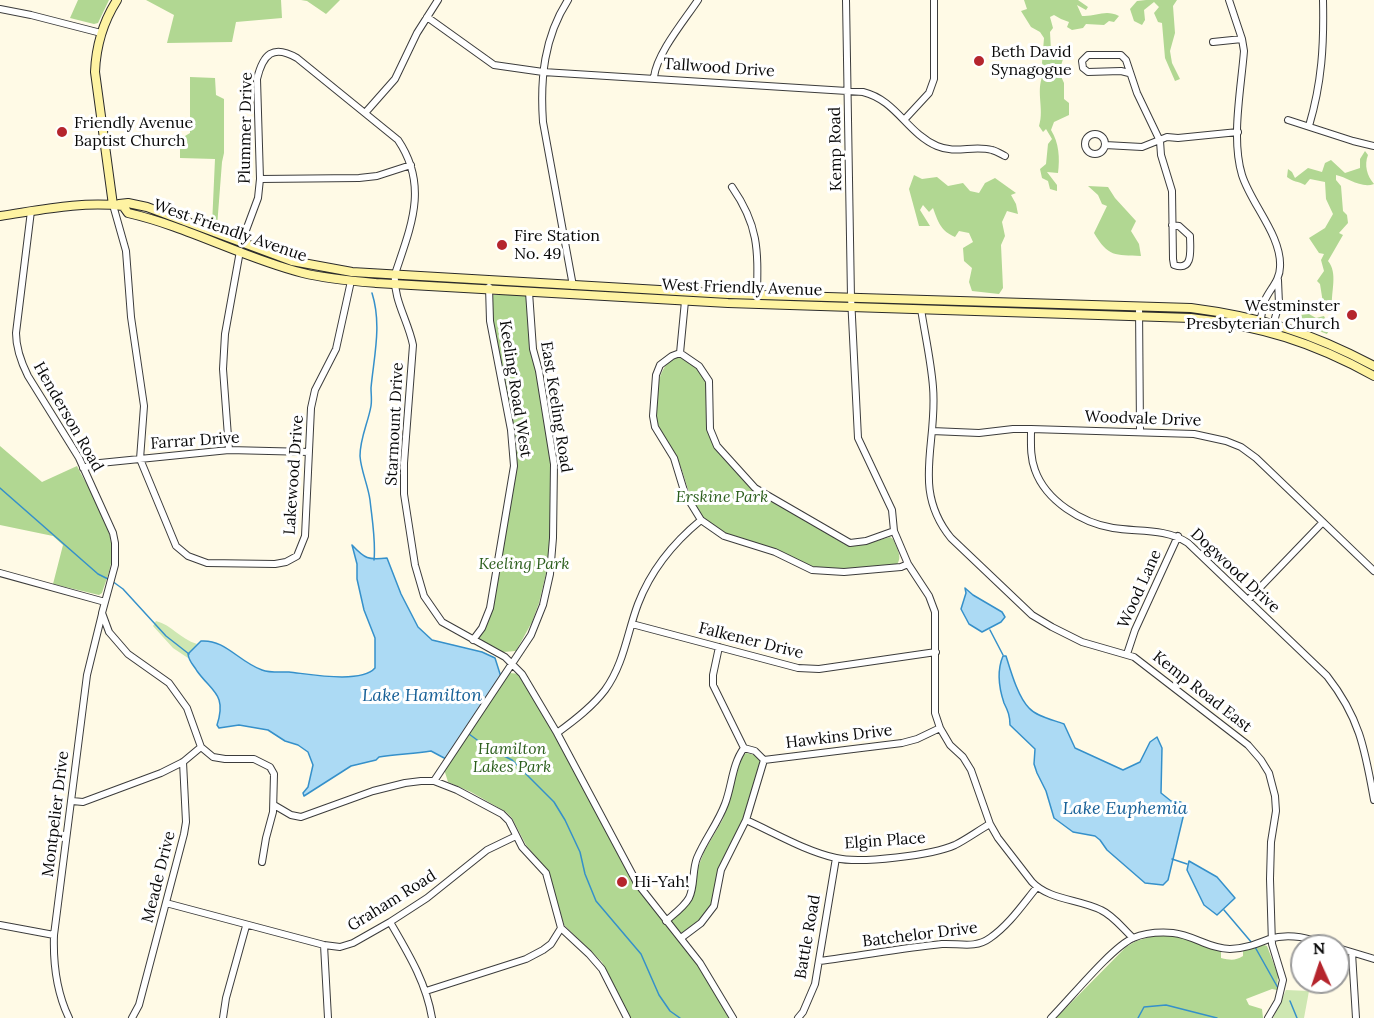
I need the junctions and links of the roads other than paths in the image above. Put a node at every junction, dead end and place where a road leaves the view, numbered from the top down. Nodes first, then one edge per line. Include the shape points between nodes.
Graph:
1 (117, 0) edge
2 (438, 0) edge
3 (568, 0) edge
4 (698, 0) edge
5 (846, 0) edge
6 (934, 0) edge
7 (1229, 0) edge
8 (1323, 0) edge
9 (0, 9) edge
10 (427, 17) junction
11 (101, 33) junction
12 (1242, 39) junction
13 (1213, 42) dead end
14 (271, 53) joint
15 (543, 72) junction
16 (1129, 73) junction
17 (654, 77) junction
18 (848, 90) junction
19 (365, 113) junction
20 (904, 120) junction
21 (1288, 120) dead end
22 (1309, 126) junction
23 (1238, 132) junction
24 (1160, 141) junction
25 (1105, 145) dead end
26 (1374, 146) edge
27 (1005, 156) dead end
28 (411, 165) junction
29 (260, 179) junction
30 (732, 187) dead end
31 (113, 205) junction
32 (31, 211) junction
33 (0, 216) edge
34 (1172, 225) junction
35 (242, 242) junction
36 (240, 251) junction
37 (395, 274) junction
38 (1278, 279) junction
39 (351, 281) junction
40 (394, 284) junction
41 (489, 285) junction
42 (573, 286) junction
43 (529, 292) junction
44 (757, 295) junction
45 (685, 301) junction
46 (852, 302) junction
47 (921, 309) junction
48 (1139, 311) junction
49 (1260, 324) junction
50 (1273, 327) junction
51 (680, 352) junction
52 (1374, 366) edge
53 (1374, 376) edge
54 (1031, 429) junction
55 (932, 431) junction
56 (1140, 431) junction
57 (229, 450) junction
58 (309, 452) junction
59 (140, 459) junction
60 (83, 468) junction
61 (701, 520) junction
62 (1323, 522) junction
63 (894, 531) junction
64 (1178, 536) junction
65 (908, 564) junction
66 (1374, 571) edge
67 (0, 573) edge
68 (1248, 600) junction
69 (105, 602) junction
70 (102, 613) junction
71 (632, 624) junction
72 (473, 640) junction
73 (719, 647) junction
74 (936, 652) junction
75 (1127, 654) junction
76 (512, 664) junction
77 (940, 728) junction
78 (557, 733) junction
79 (201, 747) junction
80 (744, 748) junction
81 (764, 760) junction
82 (183, 762) junction
83 (434, 781) junction
84 (1374, 800) edge
85 (72, 801) junction
86 (274, 805) junction
87 (746, 820) junction
88 (990, 824) junction
89 (516, 836) junction
90 (836, 858) junction
91 (262, 862) dead end
92 (1037, 887) junction
93 (166, 903) junction
94 (666, 921) junction
95 (390, 922) junction
96 (0, 925) edge
97 (246, 926) junction
98 (561, 928) junction
99 (54, 935) junction
100 (1290, 937) edge
101 (681, 938) junction
102 (1133, 938) junction
103 (1272, 938) junction
104 (324, 945) junction
105 (1352, 953) joint
106 (1374, 959) edge
107 (819, 961) junction
108 (426, 991) junction
109 (69, 1018) edge
110 (132, 1018) edge
111 (223, 1018) edge
112 (328, 1018) edge
113 (432, 1018) edge
114 (627, 1018) edge
115 (733, 1018) edge
116 (798, 1018) edge
117 (1051, 1018) edge
118 (1268, 1018) edge
119 (1356, 1018) edge

1 - 11 main road
2 - 10 street
3 - 15 street via 552,28
4 - 17 street via 667,48
5 - 18 street, Kemp Road
6 - 20 street via 934,79 928,93
7 - 12 street
8 - 22 street via 1320,85
9 - 11 street
10 - 15 street, Tallwood Drive via 494,65
10 - 19 street via 395,79
11 - 31 main road via 95,81
12 - 13 street
12 - 23 street
14 - 19 street, Starmount Drive via 285,51 297,58
14 - 29 street, Plummer Drive via 262,61 257,79
15 - 17 street, Tallwood Drive
15 - 42 street via 543,122
16 - 16 street via 1121,55 1088,55 1082,61 1088,72
16 - 24 street
17 - 18 street, Tallwood Drive
18 - 20 street, Tallwood Drive via 883,99
18 - 46 street, Kemp Road
19 - 28 street, Starmount Drive via 398,140
20 - 27 street, Tallwood Drive via 939,147 956,151 991,150
21 - 22 street
22 - 26 street
23 - 24 street via 1167,137
23 - 38 street via 1242,175 1279,253
24 - 25 street via 1142,147
24 - 34 street via 1172,190
28 - 29 street via 359,178
28 - 37 street, Starmount Drive via 416,195 414,213
29 - 35 street, Plummer Drive via 258,198
30 - 44 street via 755,233
31 - 32 main road, West Friendly Avenue via 85,204
31 - 35 main road, West Friendly Avenue via 147,207
31 - 36 main road, West Friendly Avenue
31 - 59 street, Lakewood Drive via 126,251 144,406
32 - 33 main road, West Friendly Avenue
32 - 60 street, Henderson Road via 16,344 28,376
34 - 34 street via 1174,266 1186,266 1190,261 1190,236
35 - 37 main road, West Friendly Avenue via 292,261 325,268
36 - 39 main road, West Friendly Avenue via 303,273
36 - 57 street via 223,361
37 - 40 street, Starmount Drive
37 - 41 main road, West Friendly Avenue
38 - 49 street via 1264,302
38 - 50 street via 1279,304
39 - 40 main road, West Friendly Avenue
39 - 58 street, Lakewood Drive via 336,349 313,398
40 - 41 main road, West Friendly Avenue
40 - 72 street, Starmount Drive via 412,345 404,463 415,565 424,596 435,613 442,622
41 - 42 main road, West Friendly Avenue
41 - 43 main road, West Friendly Avenue
41 - 72 street, Keeling Road West via 490,321 514,465 490,608
42 - 44 main road, West Friendly Avenue
43 - 45 main road, West Friendly Avenue
43 - 76 street, East Keeling Road via 533,349 554,464 553,538 543,605 531,635
44 - 46 main road, West Friendly Avenue
45 - 46 main road, West Friendly Avenue
45 - 51 street
46 - 47 main road, West Friendly Avenue
46 - 48 main road, West Friendly Avenue
46 - 63 street, Kemp Road via 858,438 891,510
47 - 48 main road, West Friendly Avenue
47 - 55 street, Kemp Road East via 933,387
48 - 49 main road, West Friendly Avenue
48 - 56 street
49 - 50 main road, West Friendly Avenue
50 - 52 main road, West Friendly Avenue via 1329,343
50 - 53 main road, West Friendly Avenue
51 - 61 street via 660,365 653,416 655,427 674,458 685,494
51 - 63 street via 699,366 709,381 710,429 717,446 755,488 850,543
54 - 55 street, Woodvale Drive
54 - 56 street, Woodvale Drive
54 - 64 street, Dogwood Drive via 1036,472 1051,496 1066,508 1104,526
55 - 75 street, Kemp Road East via 928,491 934,513 951,538 1032,615 1082,642
56 - 62 street, Woodvale Drive via 1209,436 1241,447
57 - 58 street, Farrar Drive
57 - 59 street, Farrar Drive
58 - 59 street, Lakewood Drive via 302,548 297,556 275,564 207,563 180,550
59 - 60 street, Farrar Drive
60 - 69 street, Henderson Road via 115,543 115,565
61 - 65 street via 724,536 776,552 812,570 844,572
61 - 71 street via 659,563 638,603
62 - 66 street, Woodvale Drive
62 - 68 street
63 - 65 street, Kemp Road
64 - 68 street, Dogwood Drive
64 - 75 street, Wood Lane
65 - 74 street, Kemp Road via 935,612
67 - 69 street
68 - 84 street, Dogwood Drive via 1341,693 1359,731
69 - 70 street, Henderson Road
70 - 79 street via 110,632 128,654 169,683 178,695
70 - 85 street, Montpelier Drive via 87,675
71 - 73 street, Falkener Drive
71 - 78 street via 625,651 605,690
72 - 76 street, Starmount Drive
73 - 74 street, Falkener Drive via 798,668 819,669
73 - 80 street via 713,685
74 - 77 street, Kemp Road via 935,713
75 - 103 street, Kemp Road East via 1159,674 1248,745 1269,773 1276,810 1270,860
76 - 78 street, Starmount Drive
76 - 83 street, East Keeling Road
77 - 81 street, Hawkins Drive via 902,742
77 - 88 street via 971,770
78 - 94 street, Starmount Drive via 637,883
79 - 82 street
79 - 86 street via 213,757 254,759 270,767 274,774
80 - 81 street, Hawkins Drive via 755,751
80 - 94 street via 720,818 698,856 691,895
81 - 87 street
82 - 85 street via 95,798
82 - 93 street, Meade Drive via 186,822
83 - 86 street via 373,791 302,817
83 - 89 street via 502,814
85 - 99 street, Montpelier Drive
86 - 91 street
87 - 90 street, Elgin Place
87 - 101 street via 721,870 714,906 701,923
88 - 90 street, Elgin Place via 942,850 877,858
88 - 92 street
89 - 95 street, Graham Road via 487,850
89 - 98 street via 546,873
90 - 107 street, Battle Road
92 - 102 street via 1104,911
92 - 107 street, Batchelor Drive via 1000,929 979,944 943,944
93 - 97 street, Graham Road
93 - 110 street, Meade Drive via 139,1005
94 - 101 street, Starmount Drive
95 - 104 street, Graham Road via 353,943 340,947
95 - 108 street
96 - 99 street
97 - 104 street, Graham Road
97 - 111 street
98 - 108 street via 551,944 526,958
98 - 114 street via 602,969
99 - 109 street, Montpelier Drive via 54,968
100 - 103 street
101 - 115 street, Starmount Drive
102 - 103 street via 1156,932 1175,933 1231,949
102 - 117 street
103 - 118 street, Kemp Road East via 1282,987
104 - 112 street
105 - 106 street
105 - 119 street
107 - 116 street, Battle Road via 810,997
108 - 113 street

